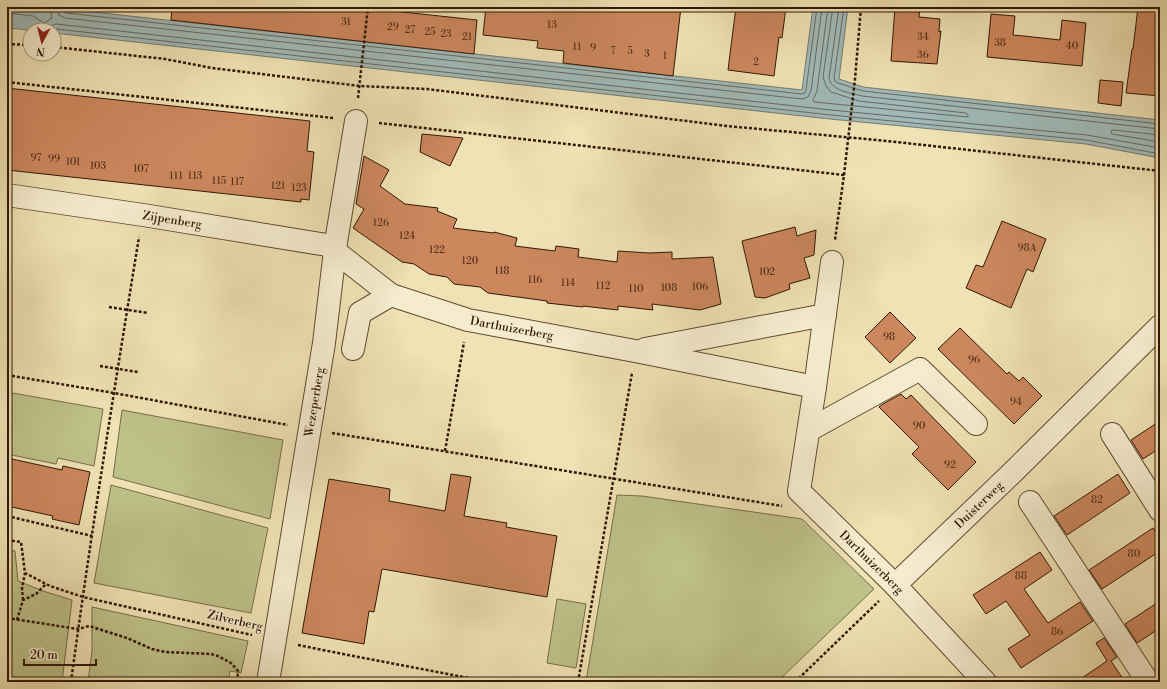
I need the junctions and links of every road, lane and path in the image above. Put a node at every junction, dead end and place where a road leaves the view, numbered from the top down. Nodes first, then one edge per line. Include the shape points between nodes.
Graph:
1 (368, 7) edge
2 (861, 7) edge
3 (7, 44) edge
4 (22, 45) edge
5 (62, 48) edge
6 (7, 82) edge
7 (360, 86) junction
8 (356, 121) junction
9 (848, 138) junction
10 (1160, 171) edge
11 (844, 175) junction
12 (7, 195) edge
13 (143, 215) junction
14 (336, 252) junction
15 (832, 262) joint
16 (391, 296) junction
17 (109, 307) dead end
18 (127, 310) junction
19 (148, 313) dead end
20 (825, 314) junction
21 (468, 320) junction
22 (1160, 326) edge
23 (353, 349) dead end
24 (635, 351) junction
25 (100, 366) dead end
26 (118, 369) junction
27 (138, 372) dead end
28 (7, 375) edge
29 (815, 387) junction
30 (114, 393) junction
31 (976, 424) dead end
32 (310, 429) junction
33 (809, 430) junction
34 (1112, 434) dead end
35 (445, 451) junction
36 (614, 478) junction
37 (1030, 502) dead end
38 (783, 506) dead end
39 (1160, 510) edge
40 (7, 516) edge
41 (92, 536) junction
42 (7, 540) edge
43 (25, 573) junction
44 (46, 584) junction
45 (895, 585) junction
46 (83, 597) junction
47 (23, 600) junction
48 (7, 618) edge
49 (17, 620) junction
50 (78, 629) junction
51 (275, 640) junction
52 (71, 682) edge
53 (237, 682) edge
54 (268, 682) edge
55 (490, 682) edge
56 (578, 682) edge
57 (795, 682) edge
58 (985, 682) edge
59 (1148, 682) edge

1 - 7 path
2 - 9 path
3 - 4 path
5 - 7 path via 165,59 212,68
6 - 8 path
7 - 9 path via 427,89 682,121
8 - 11 path
8 - 14 street, Wezeperberg
9 - 10 path
9 - 11 path
11 - 15 path
12 - 13 street, Zijpenberg
13 - 14 street, Zijpenberg via 327,245
13 - 18 path
14 - 16 street, Darthuizerberg
14 - 32 street, Wezeperberg
15 - 20 street, Darthuizerberg
16 - 21 street, Darthuizerberg
16 - 23 street via 360,313
17 - 18 path
18 - 19 path
18 - 26 path
20 - 24 street, Darthuizerberg
20 - 29 street, Darthuizerberg
21 - 24 street, Darthuizerberg
21 - 35 path
22 - 45 street, Duisterweg
24 - 29 street, Darthuizerberg
24 - 36 path
25 - 26 path
26 - 27 path
26 - 30 path
28 - 30 path
29 - 33 street, Darthuizerberg
30 - 32 path
30 - 41 path
31 - 33 street via 920,369
32 - 35 path
32 - 51 street, Wezeperberg
33 - 45 street, Darthuizerberg via 799,491
34 - 39 street
35 - 36 path
36 - 38 path
36 - 56 path
37 - 59 street
40 - 41 path
41 - 46 path
42 - 43 path via 22,542
43 - 44 path, Zilverberg
43 - 47 path
44 - 46 path, Zilverberg
44 - 47 path via 36,594
45 - 57 path
45 - 58 street, Darthuizerberg
46 - 50 path
46 - 51 path, Zilverberg
47 - 49 path
48 - 49 path
49 - 50 path
50 - 52 path
50 - 53 path via 89,626 128,638 152,650 218,656 231,663 238,671
51 - 54 street, Wezeperberg
51 - 55 path, Zilverberg

